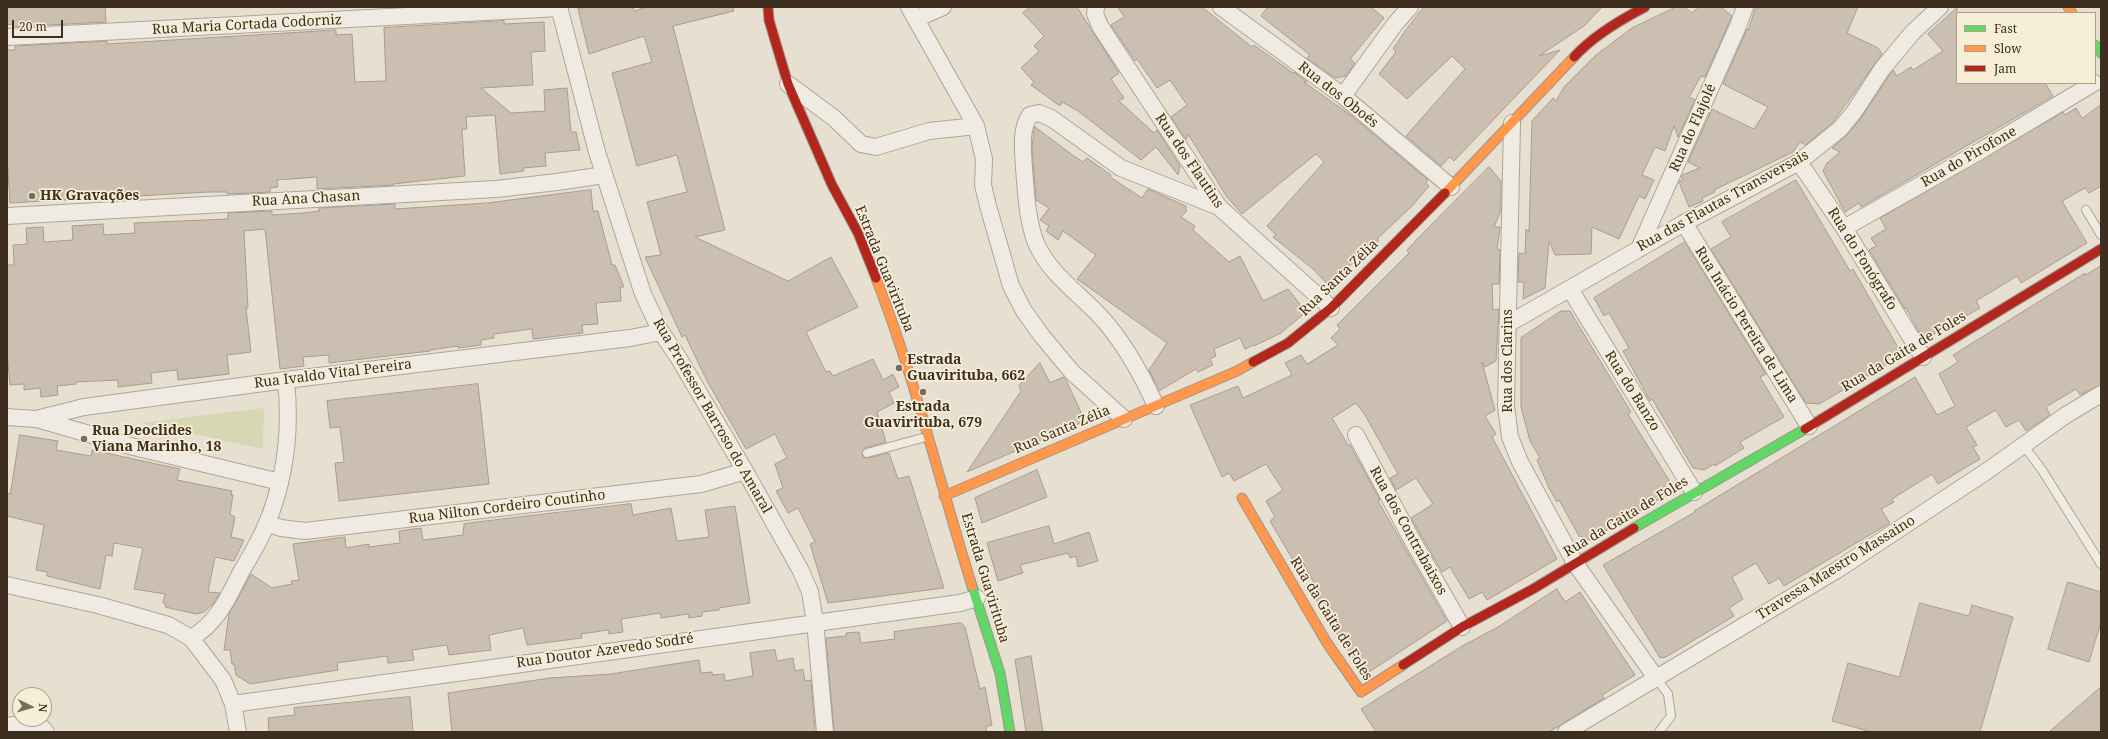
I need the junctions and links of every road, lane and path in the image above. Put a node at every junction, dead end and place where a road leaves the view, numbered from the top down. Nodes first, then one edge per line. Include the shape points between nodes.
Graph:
1 (768, 7) edge
2 (943, 7) edge
3 (1096, 7) edge
4 (1221, 7) edge
5 (1644, 7) edge
6 (1745, 7) edge
7 (1940, 7) edge
8 (560, 8) edge
9 (1406, 8) edge
10 (912, 13) edge
11 (7, 38) edge
12 (788, 84) junction
13 (2091, 84) edge
14 (1343, 96) junction
15 (1512, 123) junction
16 (976, 126) junction
17 (1799, 162) junction
18 (604, 175) junction
19 (1451, 187) junction
20 (1219, 207) junction
21 (2086, 210) dead end
22 (7, 216) edge
23 (1684, 223) junction
24 (1844, 228) junction
25 (2101, 235) edge
26 (1639, 249) junction
27 (2101, 249) edge
28 (1570, 289) junction
29 (1331, 308) junction
30 (1508, 324) junction
31 (660, 332) junction
32 (1922, 357) junction
33 (286, 380) junction
34 (2101, 394) edge
35 (1156, 406) junction
36 (7, 417) edge
37 (36, 419) junction
38 (1124, 419) junction
39 (1809, 426) junction
40 (1356, 435) dead end
41 (928, 436) junction
42 (2024, 446) junction
43 (867, 453) dead end
44 (745, 471) junction
45 (280, 482) junction
46 (1694, 492) junction
47 (944, 496) junction
48 (1242, 498) dead end
49 (267, 523) junction
50 (1575, 563) junction
51 (2101, 564) edge
52 (7, 585) edge
53 (977, 598) junction
54 (815, 622) junction
55 (1462, 627) junction
56 (191, 638) junction
57 (1656, 678) junction
58 (233, 704) junction
59 (7, 726) edge
60 (46, 732) edge
61 (238, 732) edge
62 (825, 732) edge
63 (1010, 732) edge
64 (1566, 732) edge
65 (1659, 732) edge

1 - 12 street, Estrada Guavirituba via 769,20
2 - 10 street
3 - 20 street, Rua dos Flautins via 1095,14 1100,26
4 - 14 street, Rua dos Oboés
5 - 15 street, Rua Santa Zélia via 1626,16 1583,47
6 - 26 street, Rua do Flajolé
7 - 17 street, Rua das Flautas Transversais via 1913,32 1882,69 1854,112 1840,128
8 - 11 street, Rua Maria Cortada Codorniz
8 - 18 street, Rua Professor Barroso do Amaral
9 - 14 street
10 - 16 street
12 - 16 street via 834,118 861,144 868,146 876,147 929,131
12 - 41 street, Estrada Guavirituba via 832,185 860,240 896,330
13 - 24 street, Rua do Pirofone via 1982,150
14 - 19 street, Rua dos Oboés
15 - 19 street, Rua Santa Zélia
15 - 30 street, Rua dos Clarins
16 - 38 street via 984,159 984,186 988,206 1011,286 1024,311 1072,372
17 - 23 street, Rua das Flautas Transversais
17 - 24 street, Rua do Fonógrafo
18 - 22 street, Rua Ana Chasan via 496,188
18 - 31 street, Rua Professor Barroso do Amaral via 643,294
19 - 29 street, Rua Santa Zélia
20 - 29 street, Rua dos Flautins
20 - 35 street via 1121,168 1051,118 1039,113 1030,115 1024,128 1022,148 1025,177 1036,243 1049,265 1098,314 1119,341 1137,366
21 - 25 lane
23 - 26 street, Rua das Flautas Transversais
23 - 39 street, Rua Inácio Pereira de Lima
24 - 32 street, Rua do Fonógrafo
26 - 28 street, Rua das Flautas Transversais
27 - 32 street, Rua da Gaita de Foles
28 - 30 street, Rua das Flautas Transversais
28 - 46 street, Rua do Banzo
29 - 35 street, Rua Santa Zélia via 1288,343 1237,371
30 - 50 street, Rua dos Clarins via 1506,406 1510,437 1538,496
31 - 33 street, Rua Ivaldo Vital Pereira via 622,339
31 - 44 street, Rua Professor Barroso do Amaral via 678,357
32 - 39 street, Rua da Gaita de Foles
33 - 37 street, Rua Ivaldo Vital Pereira via 84,407
33 - 45 street via 288,431
34 - 42 street, Travessa Maestro Massaino via 2066,415
35 - 38 street, Rua Santa Zélia
36 - 37 street, Rua Ivaldo Vital Pereira
37 - 45 street via 134,447
38 - 47 street, Rua Santa Zélia
39 - 46 street, Rua da Gaita de Foles
40 - 55 street, Rua dos Contrabaixos
41 - 43 lane
41 - 47 street, Estrada Guavirituba
42 - 51 lane
42 - 57 street, Travessa Maestro Massaino via 1837,570
44 - 49 street, Rua Nilton Cordeiro Coutinho via 701,484 305,530 281,528
44 - 54 street, Rua Professor Barroso do Amaral via 801,571 810,592
45 - 49 street
46 - 50 street, Rua da Gaita de Foles
47 - 53 street, Estrada Guavirituba
48 - 55 street, Rua da Gaita de Foles via 1327,643 1361,692
49 - 56 street via 223,607 206,630
50 - 55 street, Rua da Gaita de Foles
50 - 57 street, Rua dos Clarins
52 - 56 street via 98,605 168,625
53 - 54 street, Rua Doutor Azevedo Sodré via 960,603
53 - 63 street, Estrada Guavirituba via 1000,673
54 - 58 street, Rua Doutor Azevedo Sodré
54 - 62 street, Rua Professor Barroso do Amaral
56 - 58 street via 223,680
57 - 64 street, Travessa Maestro Massaino
57 - 65 lane via 1668,694 1671,716
58 - 61 street
59 - 60 street via 33,723

